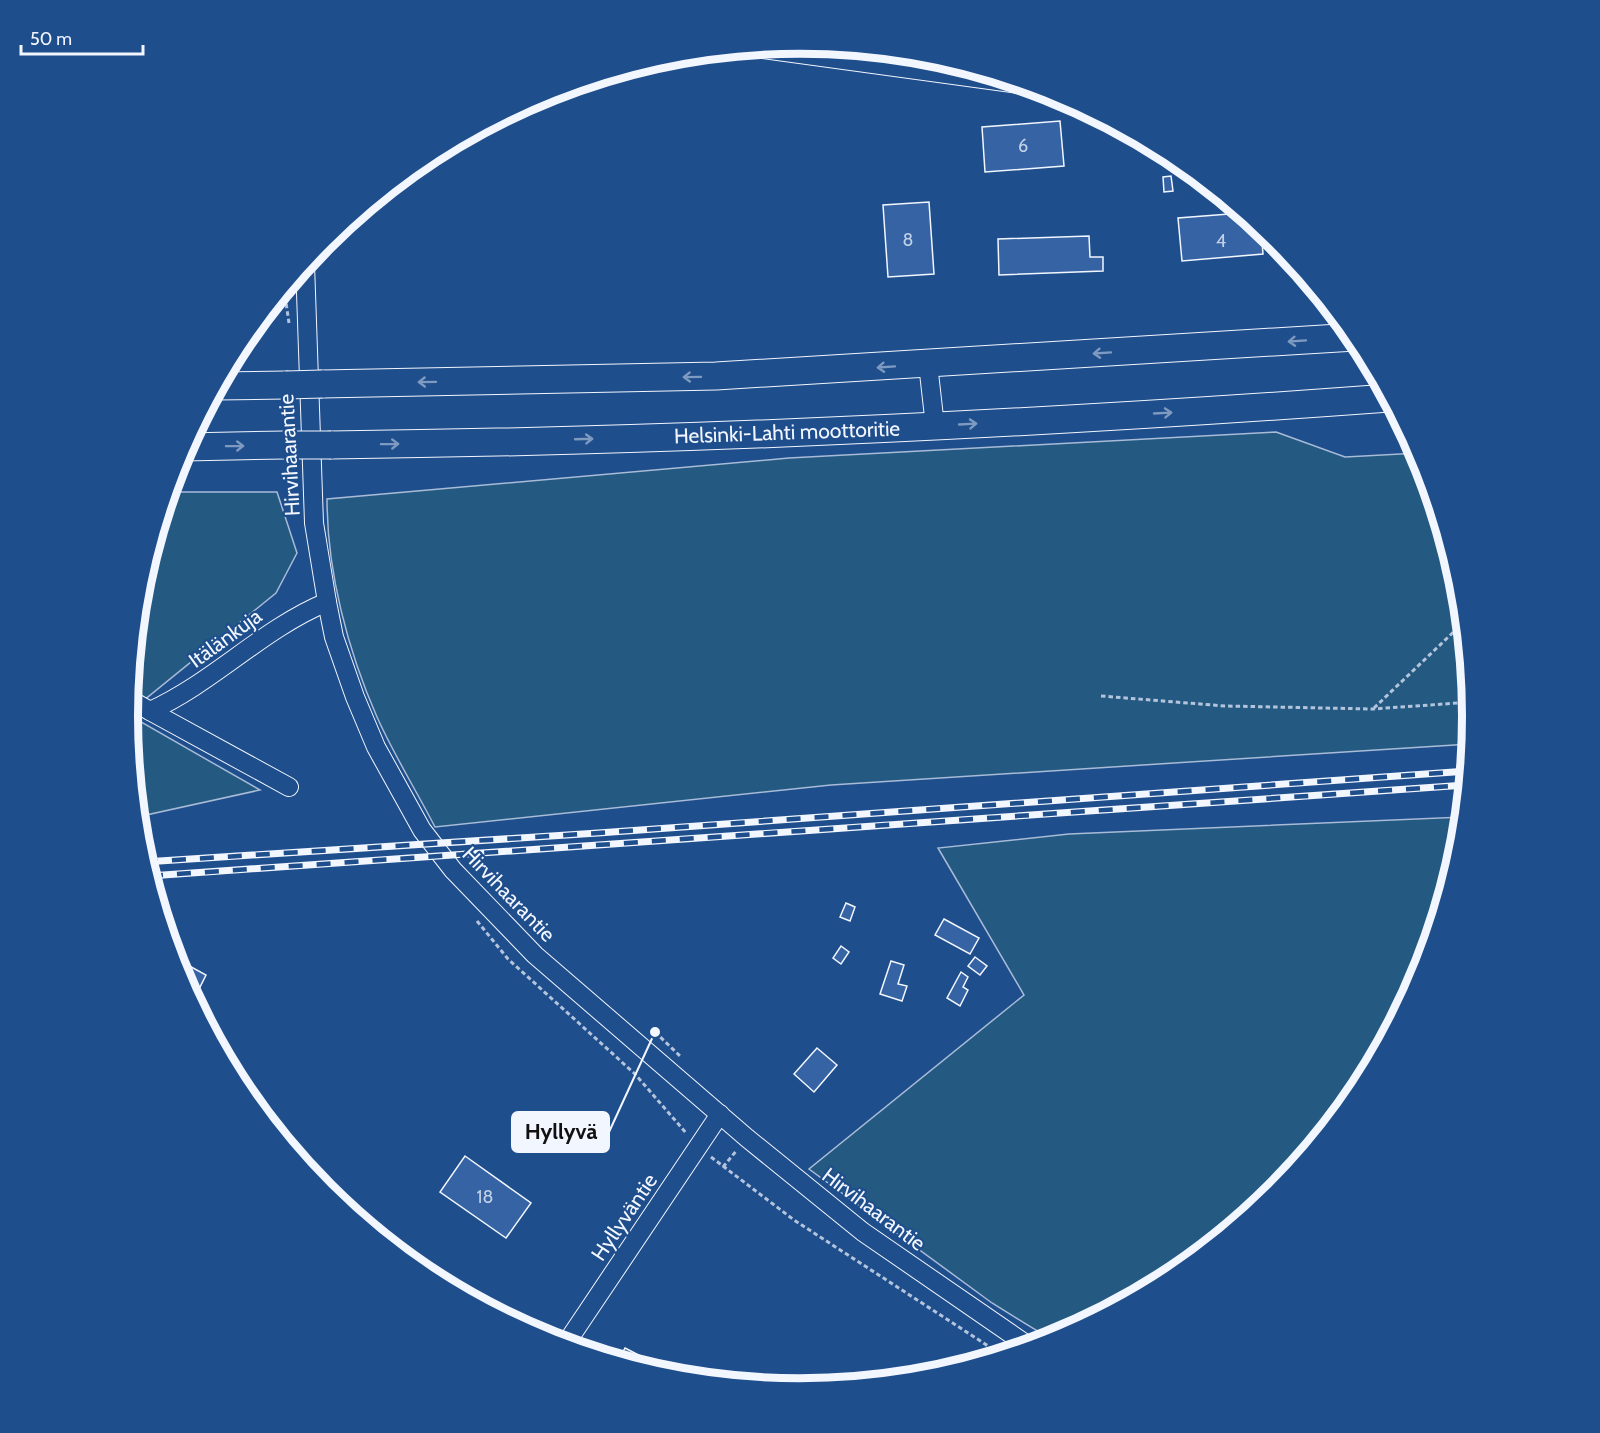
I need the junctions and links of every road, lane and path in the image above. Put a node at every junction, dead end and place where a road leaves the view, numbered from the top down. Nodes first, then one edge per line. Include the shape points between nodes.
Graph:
1 (800, 54) edge
2 (974, 78) edge
3 (305, 276) edge
4 (286, 299) edge
5 (290, 326) dead end
6 (1344, 338) edge
7 (928, 364) junction
8 (226, 386) edge
9 (1381, 398) edge
10 (935, 426) junction
11 (195, 447) edge
12 (327, 602) junction
13 (1457, 629) edge
14 (1101, 696) dead end
15 (1462, 703) edge
16 (138, 704) edge
17 (1373, 709) junction
18 (150, 711) junction
19 (289, 788) dead end
20 (471, 913) dead end
21 (720, 1114) junction
22 (698, 1146) junction
23 (570, 1338) edge
24 (1021, 1341) edge
25 (994, 1350) edge

1 - 2 street
3 - 12 street, Hirvihaarantie via 314,523
4 - 5 path
6 -> 7 highway
7 -> 8 highway, bridge via 716,376
7 - 10 street
10 -> 9 highway, Helsinki-Lahti moottoritie
11 -> 10 highway, Helsinki-Lahti moottoritie, bridge via 487,443
12 - 18 street, Itälänkuja via 282,624 185,694
12 - 21 street, Hirvihaarantie via 354,697 376,747 422,830 453,870 535,955
13 - 17 path
14 - 17 path via 1225,706
15 - 17 path
16 - 18 street
18 - 19 street
20 - 22 path via 508,959 630,1069
21 - 22 street, Hyllyväntie
21 - 24 street, Hirvihaarantie via 863,1232
22 - 23 street, Hyllyväntie
22 - 25 path via 794,1220

